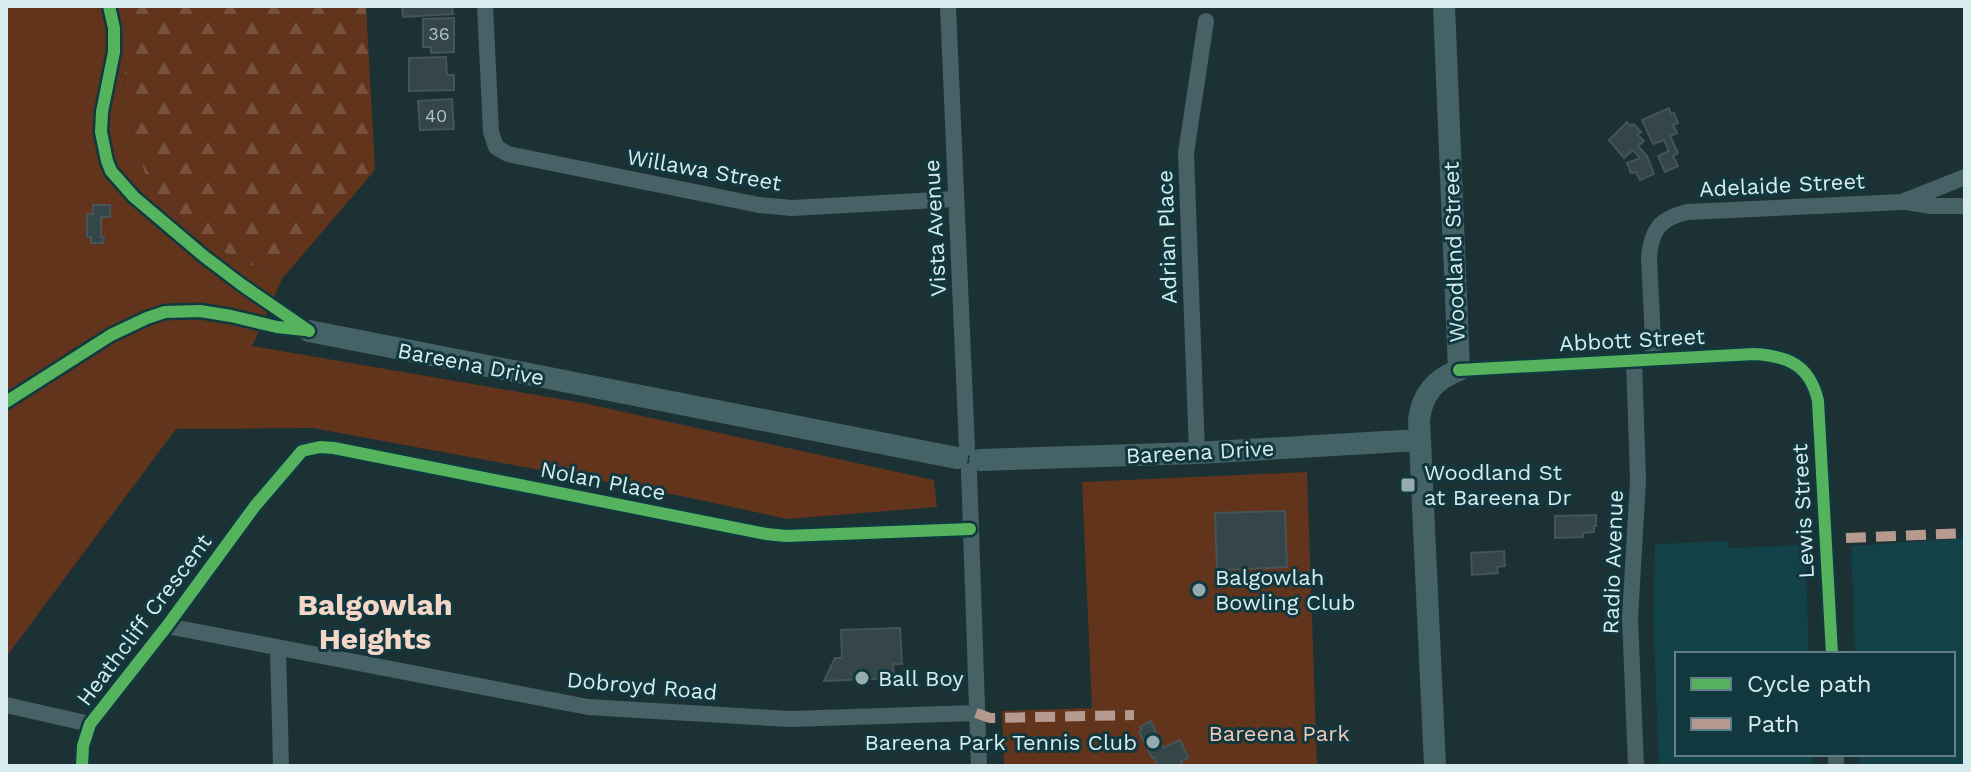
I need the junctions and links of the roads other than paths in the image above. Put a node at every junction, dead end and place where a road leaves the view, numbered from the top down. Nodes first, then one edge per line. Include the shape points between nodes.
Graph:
1 (109, 6) edge
2 (485, 6) edge
3 (948, 6) edge
4 (1444, 6) edge
5 (1206, 21) dead end
6 (1965, 177) edge
7 (955, 199) junction
8 (1902, 202) junction
9 (1961, 206) dead end
10 (254, 293) junction
11 (246, 319) junction
12 (309, 331) junction
13 (1654, 359) junction
14 (1634, 360) junction
15 (1459, 370) junction
16 (1804, 370) joint
17 (6, 402) edge
18 (1419, 440) junction
19 (1197, 453) junction
20 (968, 459) junction
21 (255, 506) joint
22 (970, 529) junction
23 (167, 626) junction
24 (278, 649) junction
25 (1832, 652) edge
26 (6, 705) edge
27 (976, 713) junction
28 (90, 724) junction
29 (82, 766) edge
30 (281, 766) edge
31 (979, 766) edge
32 (1435, 766) edge
33 (1636, 766) edge

1 - 10 street via 114,52 101,132 111,171 141,203
2 - 7 street, Willawa Street via 491,132 496,147 508,154 759,205 792,208
3 - 7 street, Vista Avenue
4 - 15 street, Woodland Street
5 - 19 street, Adrian Place via 1186,153
6 - 8 street, Adelaide Street
7 - 20 street, Vista Avenue
8 - 9 street, Adelaide Street
8 - 13 street, Adelaide Street via 1688,212 1667,219 1650,245
10 - 11 street via 261,310
10 - 12 street
11 - 12 street, Bareena Drive
11 - 17 street, Bareena Drive via 183,310 147,318
12 - 20 street, Bareena Drive
13 - 14 street, Abbott Street
13 - 16 street, Abbott Street via 1770,355
14 - 15 street, Abbott Street
14 - 33 street, Radio Avenue via 1638,480 1630,618
15 - 18 street, Woodland Street via 1439,380 1424,399
16 - 25 street, Lewis Street via 1818,401
18 - 19 street, Bareena Drive
18 - 32 street, Woodland Street
19 - 20 street, Bareena Drive
20 - 22 street, Vista Avenue
21 - 22 street, Nolan Place via 297,455 328,447 766,534
21 - 23 street, Heathcliff Crescent
22 - 27 street, Vista Avenue
23 - 24 street, Dobroyd Road
23 - 28 street, Heathcliff Crescent
24 - 27 street, Dobroyd Road via 588,707 789,719
24 - 30 street
26 - 28 street
27 - 31 street, Vista Avenue
28 - 29 street, Heathcliff Crescent

